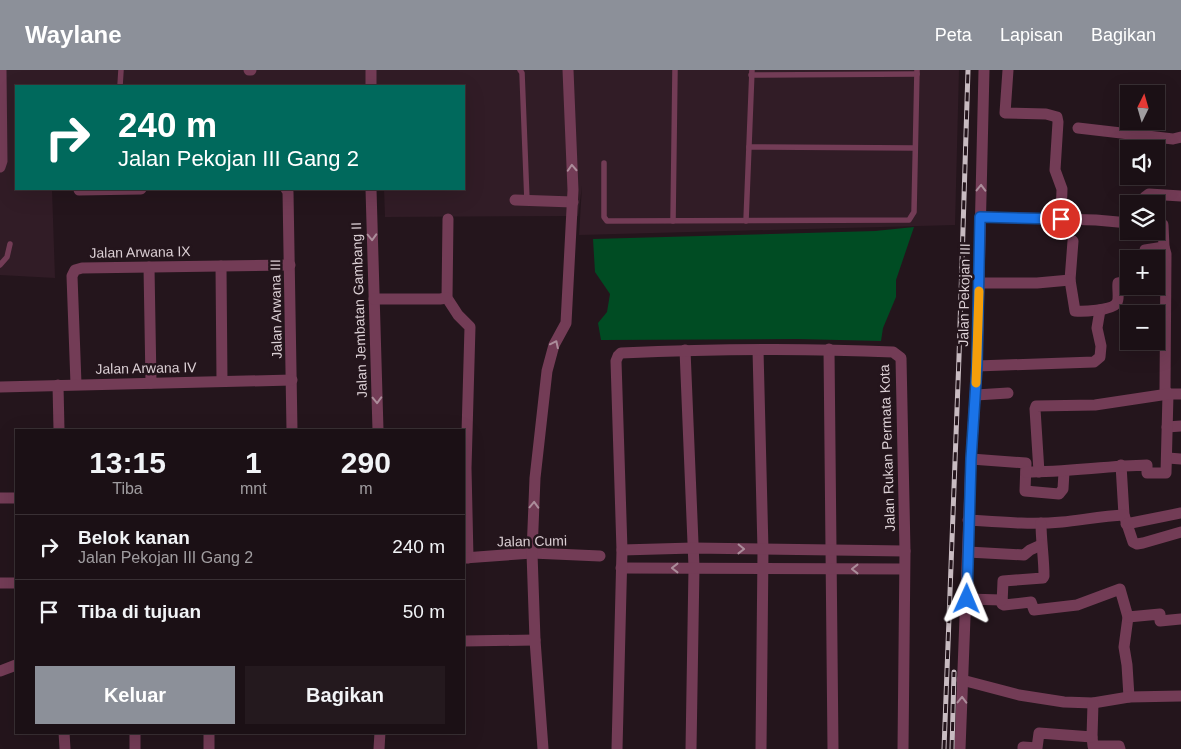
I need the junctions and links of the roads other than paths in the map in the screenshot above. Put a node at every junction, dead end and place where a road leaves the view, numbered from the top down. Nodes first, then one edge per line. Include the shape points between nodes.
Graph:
1 (1, 70) edge
2 (121, 70) edge
3 (371, 70) edge
4 (520, 70) edge
5 (568, 70) edge
6 (675, 70) edge
7 (984, 70) edge
8 (1008, 70) edge
9 (751, 72) edge
10 (917, 72) edge
11 (120, 85) edge
12 (371, 85) edge
13 (1, 115) edge
14 (1078, 128) dead end
15 (1181, 137) edge
16 (749, 147) junction
17 (915, 148) junction
18 (604, 163) dead end
19 (0, 167) edge
20 (287, 190) edge
21 (371, 190) edge
22 (1148, 195) edge
23 (1165, 195) edge
24 (1165, 195) edge
25 (1181, 196) edge
26 (515, 200) dead end
27 (527, 201) junction
28 (573, 202) junction
29 (980, 217) junction
30 (448, 219) dead end
31 (1061, 219) junction
32 (746, 220) junction
33 (673, 221) junction
34 (1120, 222) edge
35 (1164, 240) edge
36 (1072, 242) dead end
37 (10, 244) dead end
38 (1164, 247) junction
39 (1145, 250) edge
40 (0, 265) edge
41 (290, 265) junction
42 (221, 266) junction
43 (148, 267) junction
44 (1070, 280) junction
45 (980, 283) junction
46 (1120, 283) edge
47 (447, 298) junction
48 (374, 299) junction
49 (1100, 310) junction
50 (829, 349) junction
51 (685, 350) junction
52 (758, 350) junction
53 (977, 366) junction
54 (292, 380) junction
55 (222, 381) junction
56 (151, 383) junction
57 (76, 384) junction
58 (58, 385) junction
59 (0, 387) edge
60 (1008, 393) dead end
61 (1168, 394) junction
62 (1181, 394) edge
63 (976, 395) junction
64 (1181, 426) edge
65 (1168, 427) junction
66 (59, 429) edge
67 (292, 429) edge
68 (378, 429) edge
69 (1168, 458) junction
70 (971, 459) junction
71 (1181, 459) edge
72 (1121, 465) junction
73 (1026, 468) junction
74 (1039, 472) junction
75 (1064, 472) junction
76 (0, 498) edge
77 (15, 498) edge
78 (1181, 513) edge
79 (1125, 519) junction
80 (968, 520) junction
81 (1040, 522) junction
82 (1181, 532) edge
83 (1041, 545) junction
84 (693, 548) junction
85 (622, 550) junction
86 (763, 550) junction
87 (830, 551) junction
88 (905, 551) junction
89 (968, 552) junction
90 (532, 553) junction
91 (600, 556) dead end
92 (466, 558) edge
93 (694, 567) junction
94 (763, 567) junction
95 (621, 568) junction
96 (830, 569) junction
97 (904, 569) junction
98 (15, 582) edge
99 (0, 583) edge
100 (967, 599) junction
101 (1002, 600) junction
102 (1128, 617) junction
103 (1181, 619) edge
104 (536, 640) junction
105 (465, 641) edge
106 (15, 665) edge
107 (0, 671) edge
108 (962, 680) junction
109 (1181, 696) edge
110 (1129, 697) junction
111 (1093, 703) junction
112 (64, 734) edge
113 (135, 734) edge
114 (209, 734) edge
115 (380, 734) edge
116 (1092, 737) junction
117 (65, 749) edge
118 (135, 749) edge
119 (209, 749) edge
120 (379, 749) edge
121 (544, 749) edge
122 (617, 749) edge
123 (691, 749) edge
124 (761, 749) edge
125 (833, 749) edge
126 (903, 749) edge
127 (960, 749) edge
128 (1023, 749) edge
129 (1120, 749) edge

1 - 13 street
2 - 11 lane
3 - 12 street
4 - 27 lane
28 -> 5 street
6 - 33 lane
29 -> 7 street, Jalan Pekojan III
8 - 31 street via 1005,113 1057,117 1055,170 1062,189
9 - 10 lane
9 - 16 lane
10 - 17 lane
13 - 19 street
14 - 15 street via 1173,139
16 - 17 lane
16 - 32 lane
17 - 32 lane via 914,212 910,220
18 - 33 lane via 605,220
20 - 41 street, Jalan Arwana III
21 -> 48 street, Jalan Jembatan Gambang II
22 - 24 street
23 - 25 street
26 - 27 street
27 - 28 street
90 -> 28 street via 535,478 547,371 554,345 566,323
29 - 31 street
29 - 45 street, Jalan Pekojan III
30 - 47 street
31 - 34 street
32 - 33 lane
35 - 38 street
36 - 44 street
37 - 40 lane via 7,257
38 - 39 street
38 - 61 street via 1165,389
41 - 42 street, Jalan Arwana IX
41 - 54 street, Jalan Arwana III
42 - 43 street, Jalan Arwana IX
42 - 55 street
43 - 56 street
43 - 57 street, Jalan Arwana IX via 75,270 72,276
44 - 45 street
44 - 49 street via 1075,311
45 - 53 street, Jalan Pekojan III
46 - 49 street via 1117,303
47 - 48 street
47 - 92 street via 470,327
48 -> 68 street, Jalan Jembatan Gambang II
49 - 53 street via 1097,328 1100,357 1094,362
50 - 52 street, Jalan Rukan Permata Kota
50 - 87 street
50 - 88 street, Jalan Rukan Permata Kota via 893,352 900,358
51 - 52 street, Jalan Rukan Permata Kota
51 - 84 street
51 - 85 street, Jalan Rukan Permata Kota via 621,353 616,361
52 - 86 street
53 - 63 street, Jalan Pekojan III
54 - 55 street, Jalan Arwana IV
54 - 67 street, Jalan Arwana III
55 - 56 street, Jalan Arwana IV
56 - 57 street, Jalan Arwana IV
57 - 58 street, Jalan Arwana IV
58 - 59 street, Jalan Arwana IV
58 - 66 street
60 - 63 street
61 - 62 street
61 - 65 street
61 - 74 street via 1095,405 1036,406
63 - 70 street, Jalan Pekojan III
64 - 65 street
65 - 69 street
69 - 71 street
69 - 72 street via 1166,473 1147,474 1147,465
70 - 73 street
70 - 80 street, Jalan Pekojan III
72 - 75 street
72 - 79 street
73 - 74 street
73 - 75 street via 1025,491 1059,494 1063,489
74 - 75 street
76 - 77 street
78 - 79 street
79 - 81 street via 1092,517
79 - 82 street via 1133,542 1137,544
80 - 81 street
80 - 89 street, Jalan Pekojan III
81 - 83 street
83 - 89 street via 1024,555
83 - 101 street via 1043,578 1003,581
84 - 85 street, Jalan Rukan Permata Kota
84 -> 86 street, Jalan Rukan Permata Kota
84 - 93 street
85 - 95 street, Jalan Rukan Permata Kota
86 - 87 street, Jalan Rukan Permata Kota
86 - 94 street
87 - 88 street, Jalan Rukan Permata Kota
87 - 96 street
88 - 97 street, Jalan Rukan Permata Kota
89 - 100 street, Jalan Pekojan III
90 - 91 street, Jalan Cumi
90 - 92 street, Jalan Cumi
90 - 104 street
93 - 94 street
93 -> 95 street
93 - 123 street
94 - 96 street
94 - 124 street
95 - 122 street, Jalan Rukan Permata Kota
97 -> 96 street
96 - 125 street
97 - 126 street, Jalan Rukan Permata Kota
98 - 99 street
100 - 101 street
100 - 108 street, Jalan Pekojan III
101 - 102 street via 1004,605 1032,602 1034,610 1077,605 1120,589
102 - 103 street via 1160,614 1160,621
102 - 110 street via 1124,647
104 - 105 street
104 - 121 street
106 - 107 street
108 - 111 street via 1064,702
127 -> 108 street, Jalan Pekojan III
109 - 110 street
110 - 111 street
111 - 116 street
112 - 117 street
113 - 118 street
114 - 119 street
115 - 120 street
116 - 128 street via 1039,733 1037,748
116 - 129 street via 1093,746 1119,746

